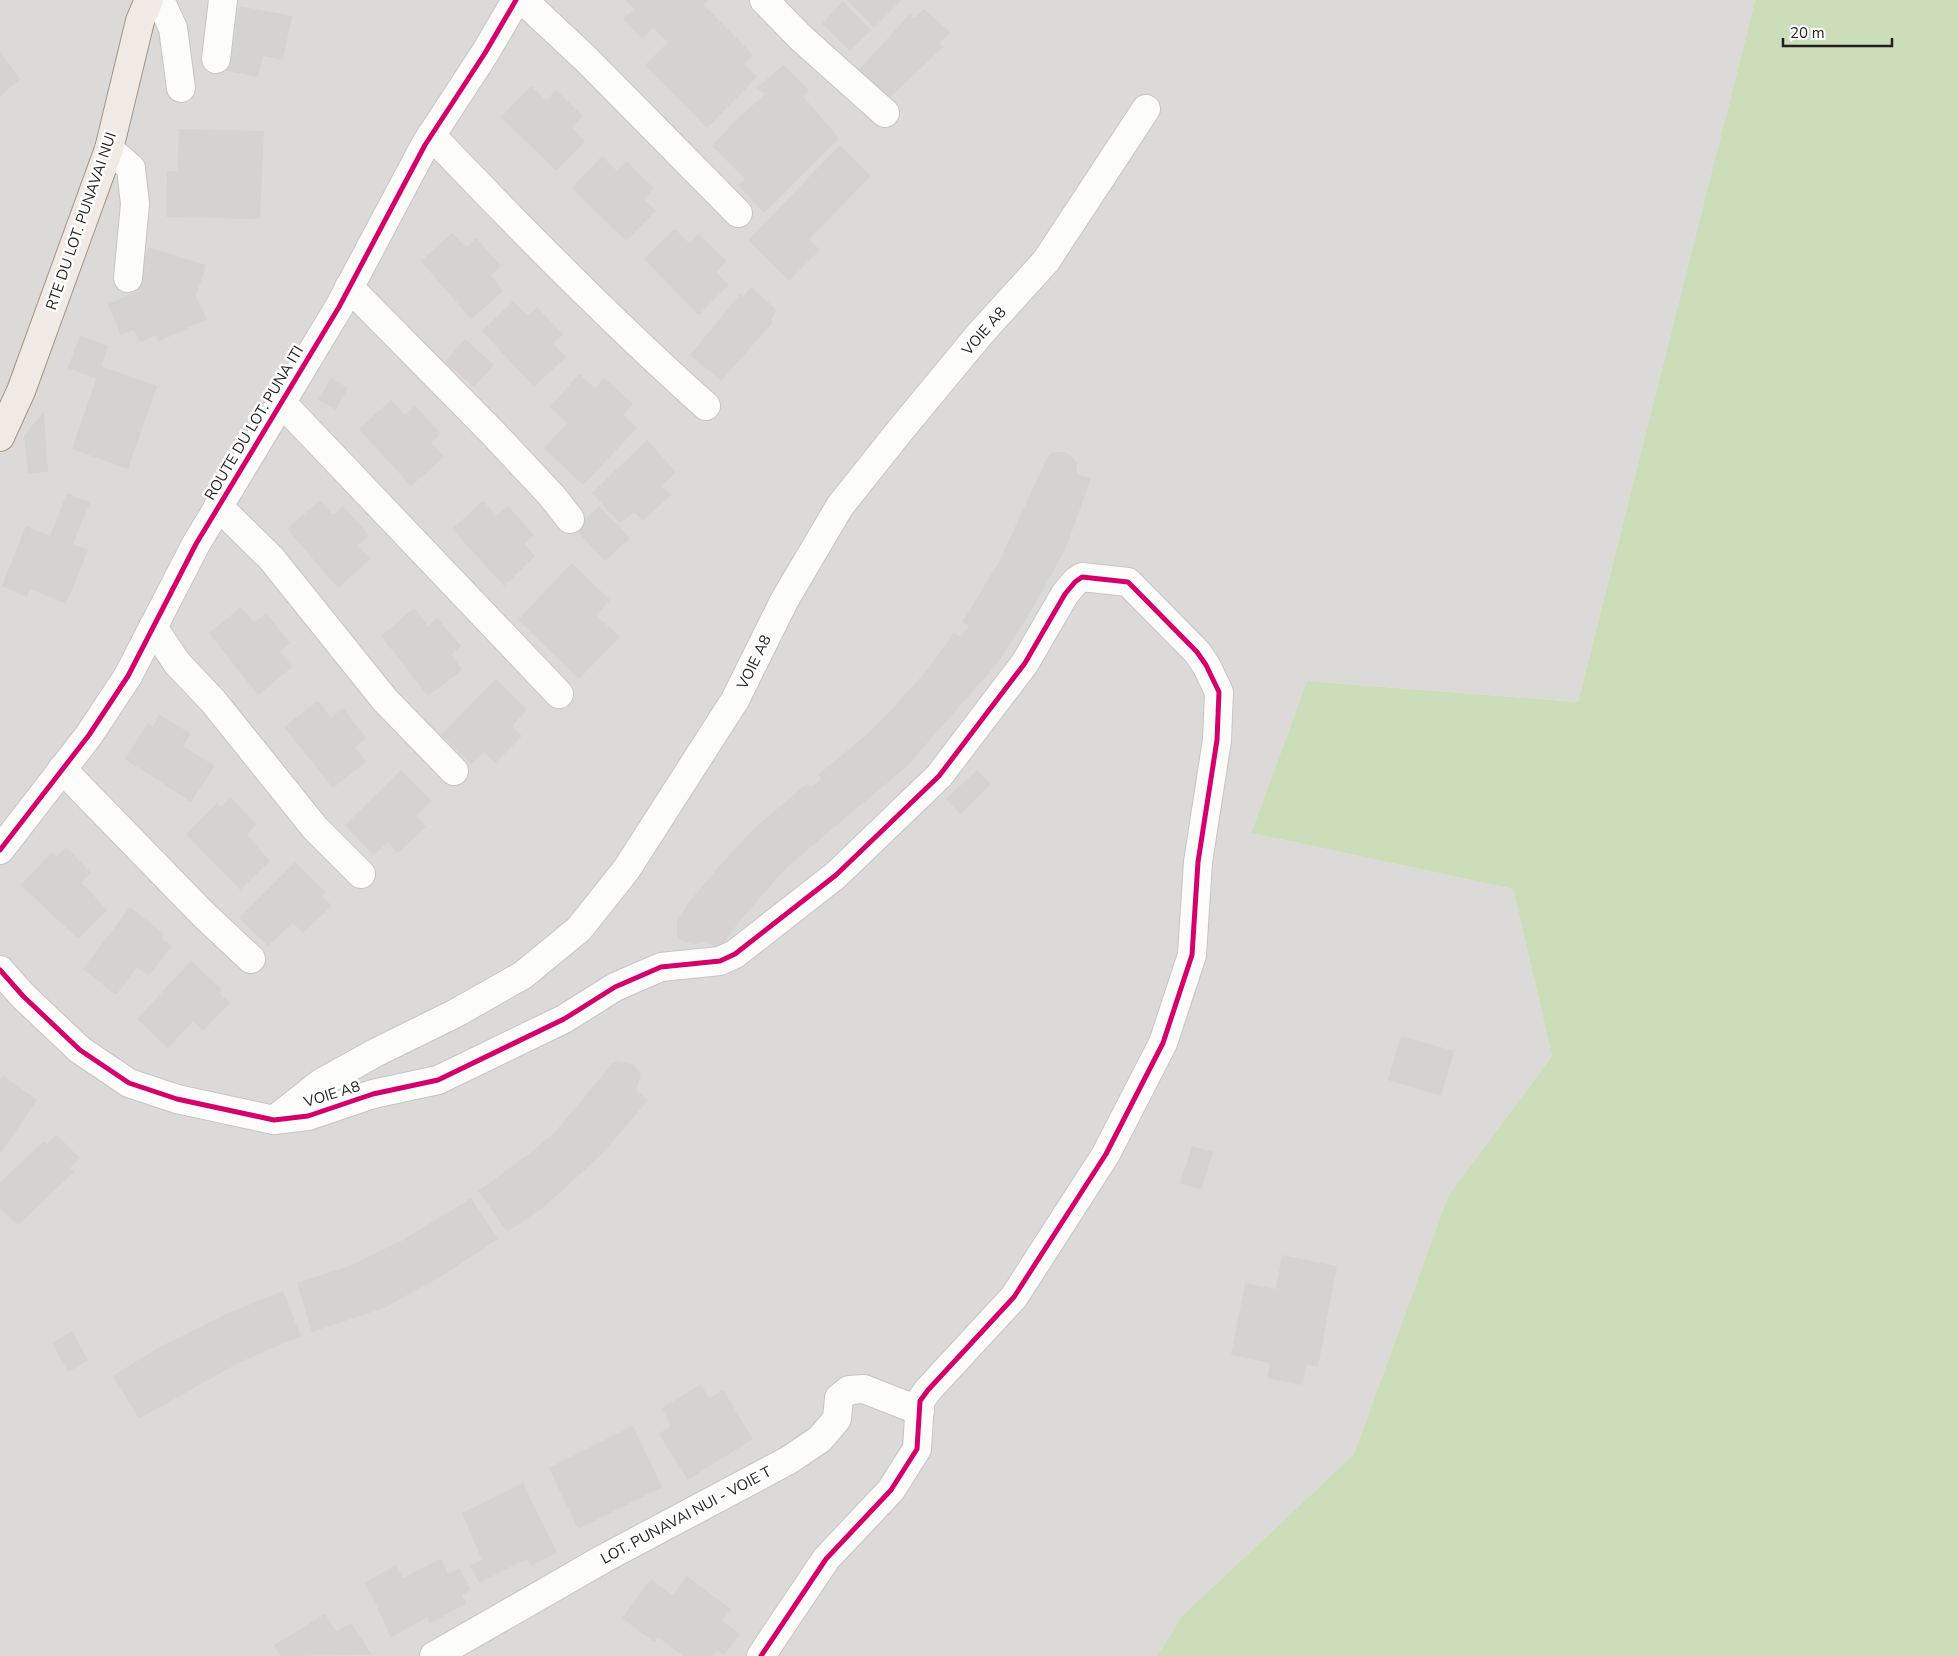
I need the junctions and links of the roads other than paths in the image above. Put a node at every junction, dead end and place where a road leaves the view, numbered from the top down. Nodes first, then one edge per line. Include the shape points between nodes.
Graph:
1 (148, 0) edge
2 (160, 0) edge
3 (223, 0) edge
4 (516, 0) edge
5 (523, 0) edge
6 (764, 0) edge
7 (216, 59) dead end
8 (181, 88) dead end
9 (1146, 109) dead end
10 (885, 114) dead end
11 (431, 136) junction
12 (109, 149) junction
13 (738, 213) dead end
14 (128, 278) dead end
15 (349, 287) junction
16 (282, 403) junction
17 (706, 406) dead end
18 (0, 437) edge
19 (218, 506) junction
20 (570, 519) dead end
21 (153, 627) junction
22 (558, 694) dead end
23 (62, 769) junction
24 (454, 771) dead end
25 (0, 850) edge
26 (361, 874) dead end
27 (251, 959) dead end
28 (0, 970) edge
29 (274, 1120) junction
30 (920, 1411) junction
31 (434, 1656) edge
32 (761, 1656) edge

1 - 12 main road, RTE DU LOT. PUNAVAI NUI
2 - 8 street via 173,28
3 - 7 street
4 - 11 street, ROUTE DU LOT. PUNA ITI
5 - 13 street via 588,60
6 - 10 street
9 - 29 street, VOIE A8 via 1046,261 979,335 840,506 784,601 735,700 626,870 579,929 523,975 321,1083
11 - 15 street, ROUTE DU LOT. PUNA ITI
11 - 17 street via 634,341
12 - 14 street via 131,168 135,204
12 - 18 main road, RTE DU LOT. PUNAVAI NUI via 21,391
15 - 16 street, ROUTE DU LOT. PUNA ITI
15 - 20 street via 492,433
16 - 19 street, ROUTE DU LOT. PUNA ITI
16 - 22 street
19 - 21 street, ROUTE DU LOT. PUNA ITI
19 - 24 street via 271,558 385,700
21 - 23 street, ROUTE DU LOT. PUNA ITI via 128,676
21 - 26 street via 178,663 213,701 315,828
23 - 25 street, ROUTE DU LOT. PUNA ITI
23 - 27 street
28 - 29 street, VOIE A8 via 80,1050 129,1083 177,1099
29 - 30 street, VOIE A8 via 308,1116 373,1094 438,1080 564,1019 615,987 661,967 720,961 735,954 836,875 938,776 1016,676 1074,582 1082,577 1128,582 1197,652 1220,692 1217,740 1198,862 1192,955 1163,1043 1106,1154 1014,1297 928,1390 920,1401
30 - 31 street, LOT. PUNAVAI NUI - VOIE T via 864,1390 849,1390 839,1398 837,1419 820,1439 789,1460 604,1559
30 - 32 street via 917,1449 891,1490 826,1559

